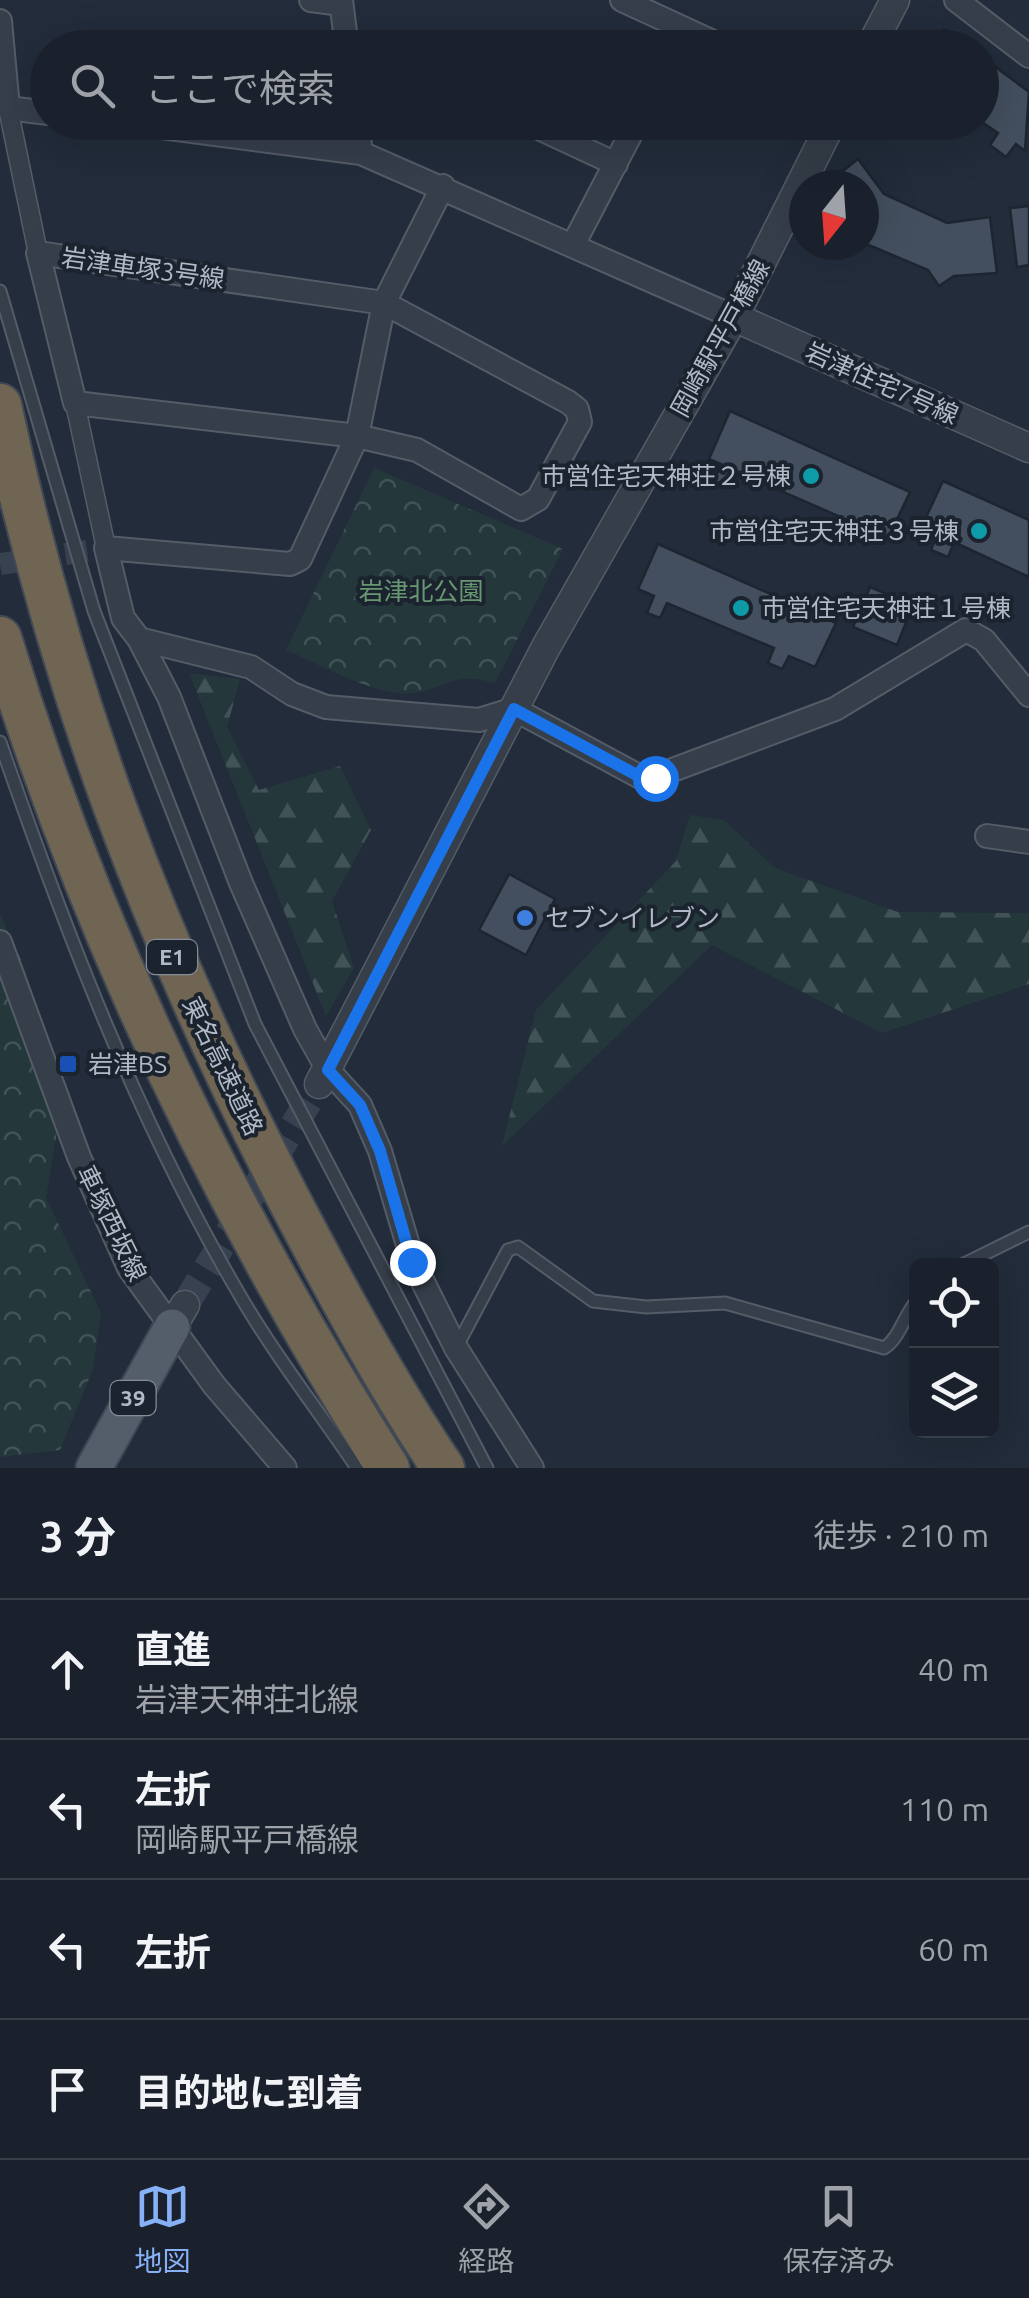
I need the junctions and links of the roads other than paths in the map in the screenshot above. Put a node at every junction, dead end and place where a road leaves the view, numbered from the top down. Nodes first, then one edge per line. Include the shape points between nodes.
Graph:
1 (311, 0) edge
2 (622, 0) edge
3 (895, 0) edge
4 (956, 0) edge
5 (341, 2) edge
6 (0, 20) edge
7 (348, 30) edge
8 (669, 30) edge
9 (879, 30) edge
10 (995, 30) edge
11 (999, 33) edge
12 (1029, 56) edge
13 (8, 108) junction
14 (30, 111) edge
15 (261, 140) edge
16 (359, 140) edge
17 (565, 140) edge
18 (629, 140) edge
19 (823, 140) edge
20 (361, 153) junction
21 (616, 164) junction
22 (443, 186) junction
23 (573, 245) junction
24 (38, 253) junction
25 (0, 291) edge
26 (384, 303) junction
27 (734, 318) junction
28 (76, 403) junction
29 (0, 406) edge
30 (357, 436) junction
31 (1029, 448) edge
32 (106, 548) junction
33 (0, 638) edge
34 (138, 640) junction
35 (1029, 695) edge
36 (514, 709) junction
37 (0, 742) edge
38 (986, 836) dead end
39 (1029, 842) edge
40 (0, 942) edge
41 (323, 1077) junction
42 (1029, 1232) edge
43 (976, 1258) edge
44 (909, 1310) edge
45 (178, 1316) junction
46 (456, 1348) junction
47 (94, 1468) edge
48 (285, 1468) edge
49 (357, 1468) edge
50 (388, 1468) edge
51 (443, 1468) edge
52 (487, 1468) edge
53 (532, 1468) edge

1 - 5 street
2 - 8 street
3 - 9 street
4 - 10 street
5 - 7 street
6 - 13 street
11 - 12 street
13 - 14 street
13 - 24 street
15 - 20 street
16 - 20 street
17 - 21 street
18 - 21 street
19 - 27 street, 岡崎駅平戸橋線
20 - 22 street
21 - 23 street
22 - 23 street
22 - 26 street
23 - 27 street
24 - 26 street, 岩津車塚3号線
24 - 28 street, 岩津車塚3号線
25 - 52 lane via 94,611 255,1024
26 - 30 street
26 - 30 street via 568,402 580,422 538,498 521,509 417,450
27 - 31 street, 岩津住宅7号線
27 - 36 street, 岡崎駅平戸橋線
28 - 30 street
28 - 32 street
29 - 51 highway, 東名高速道路 / E1 via 47,606 125,844 254,1130 332,1283
30 - 32 street via 300,559 290,564
32 - 34 street via 123,618
33 - 50 highway, E1 via 76,859 146,1030 296,1321
34 - 36 street via 251,667 326,707 480,720
34 - 41 street via 170,697
35 - 36 street via 984,640 966,630 835,709 646,780
36 - 41 street
37 - 49 lane via 59,914 146,1112 238,1292
38 - 39 street
40 - 45 street, 車塚西坂線 via 79,1157 129,1268
41 - 46 street via 360,1105 412,1262
42 - 43 lane
44 - 46 lane via 884,1348 725,1302 646,1307 593,1300 518,1246 508,1250
45 - 47 main road, 39
45 - 48 street, 車塚西坂線 via 214,1385
46 - 53 street

